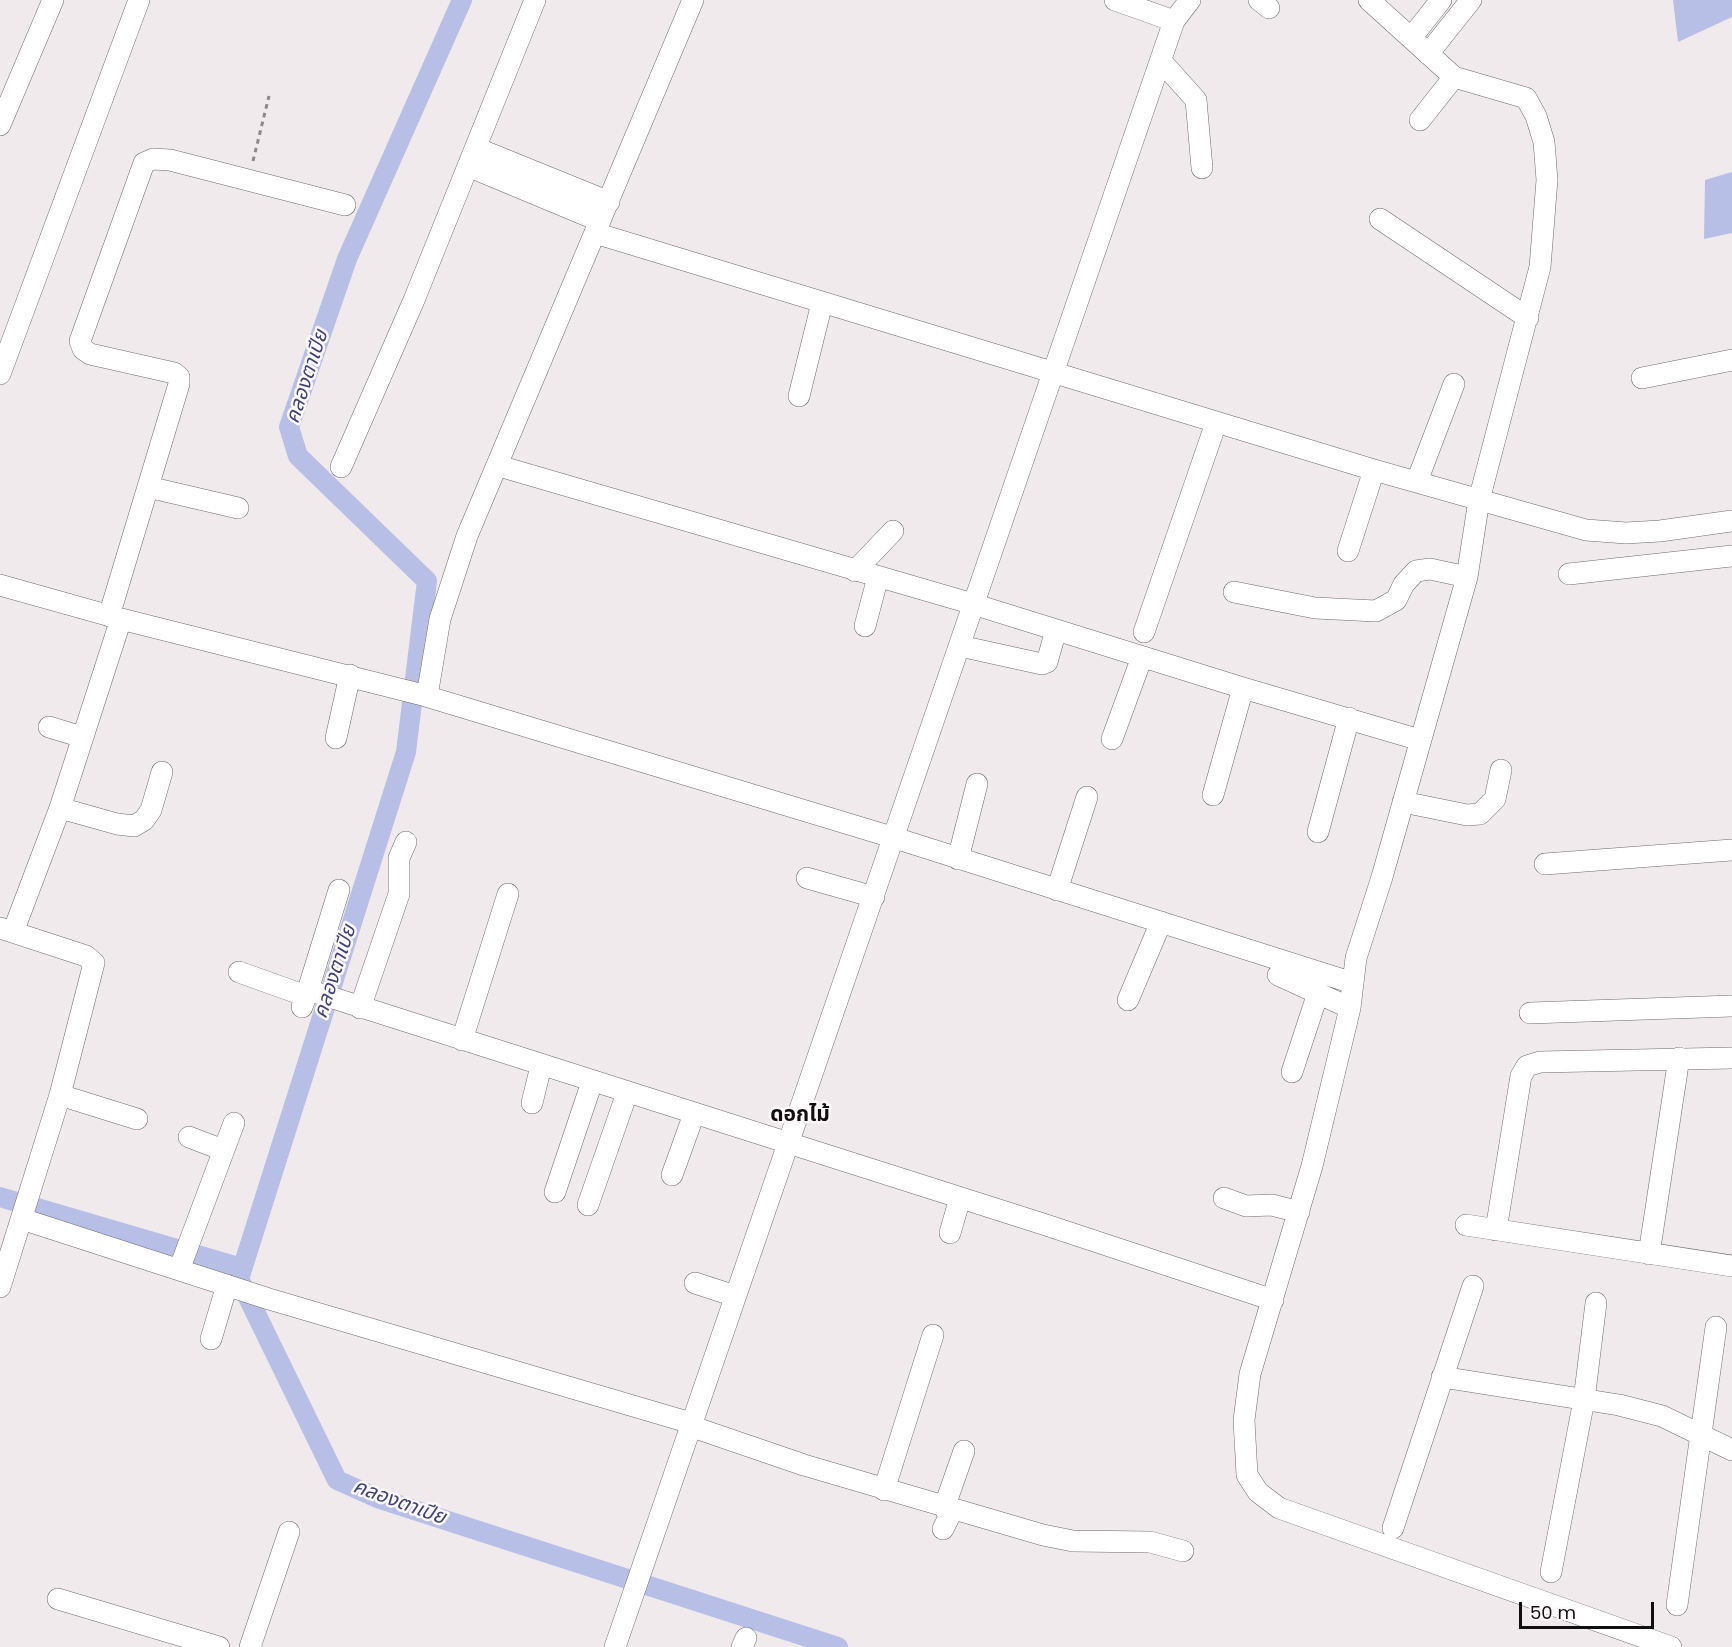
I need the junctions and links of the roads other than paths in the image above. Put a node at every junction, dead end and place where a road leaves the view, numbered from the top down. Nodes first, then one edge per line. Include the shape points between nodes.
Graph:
1 (52, 0) edge
2 (139, 0) edge
3 (535, 0) edge
4 (693, 0) edge
5 (1115, 0) edge
6 (1190, 0) edge
7 (1369, 0) edge
8 (1441, 0) edge
9 (1471, 0) edge
10 (1174, 21) junction
11 (1411, 38) junction
12 (1428, 54) junction
13 (1161, 61) junction
14 (1454, 77) junction
15 (1420, 120) dead end
16 (0, 126) edge
17 (472, 157) junction
18 (1202, 168) dead end
19 (609, 202) junction
20 (345, 205) dead end
21 (1380, 219) dead end
22 (598, 227) junction
23 (822, 303) junction
24 (1528, 318) junction
25 (1732, 360) edge
26 (2, 365) edge
27 (1054, 372) junction
28 (1642, 378) dead end
29 (1454, 384) dead end
30 (798, 396) dead end
31 (1216, 423) junction
32 (499, 466) junction
33 (341, 467) dead end
34 (1374, 470) junction
35 (1418, 481) junction
36 (148, 487) junction
37 (1479, 500) junction
38 (238, 508) dead end
39 (1732, 521) edge
40 (1689, 527) junction
41 (893, 531) dead end
42 (1348, 551) dead end
43 (1732, 556) edge
44 (1694, 560) junction
45 (855, 570) junction
46 (1569, 574) dead end
47 (878, 577) junction
48 (1467, 577) junction
49 (0, 585) edge
50 (1234, 592) dead end
51 (973, 604) junction
52 (115, 618) junction
53 (865, 626) dead end
54 (1056, 630) junction
55 (1144, 632) dead end
56 (960, 646) junction
57 (1142, 657) junction
58 (354, 676) junction
59 (1243, 688) junction
60 (423, 695) junction
61 (1349, 718) junction
62 (49, 727) dead end
63 (82, 737) junction
64 (336, 738) dead end
65 (1112, 739) dead end
66 (1420, 740) junction
67 (1501, 770) dead end
68 (162, 771) dead end
69 (977, 784) dead end
70 (1212, 795) dead end
71 (1087, 797) dead end
72 (1403, 802) junction
73 (60, 808) junction
74 (1318, 832) dead end
75 (895, 838) junction
76 (405, 842) dead end
77 (1732, 850) edge
78 (958, 859) junction
79 (1545, 864) dead end
80 (807, 878) dead end
81 (339, 890) dead end
82 (1057, 890) junction
83 (508, 894) dead end
84 (874, 897) junction
85 (1161, 922) junction
86 (5, 933) edge
87 (239, 972) dead end
88 (1278, 975) dead end
89 (1353, 983) junction
90 (1318, 993) junction
91 (308, 996) junction
92 (1128, 1000) dead end
93 (1732, 1006) edge
94 (360, 1008) junction
95 (1350, 1008) junction
96 (1530, 1013) dead end
97 (462, 1040) junction
98 (1679, 1058) junction
99 (1732, 1058) edge
100 (542, 1066) junction
101 (1292, 1072) dead end
102 (592, 1082) junction
103 (627, 1093) junction
104 (58, 1101) junction
105 (532, 1103) dead end
106 (694, 1114) junction
107 (131, 1123) dead end
108 (234, 1123) dead end
109 (189, 1137) dead end
110 (788, 1144) junction
111 (223, 1150) junction
112 (672, 1174) dead end
113 (555, 1192) dead end
114 (960, 1198) junction
115 (1224, 1198) dead end
116 (588, 1205) dead end
117 (1299, 1212) junction
118 (23, 1216) junction
119 (1466, 1224) dead end
120 (1496, 1230) junction
121 (950, 1233) dead end
122 (1649, 1254) junction
123 (181, 1265) junction
124 (1732, 1266) edge
125 (2, 1277) edge
126 (695, 1283) dead end
127 (1473, 1286) dead end
128 (235, 1288) junction
129 (735, 1296) junction
130 (1273, 1300) junction
131 (1596, 1303) dead end
132 (1716, 1327) dead end
133 (933, 1335) dead end
134 (210, 1339) dead end
135 (1442, 1377) junction
136 (1584, 1400) junction
137 (691, 1424) junction
138 (1700, 1434) junction
139 (1732, 1450) edge
140 (964, 1451) dead end
141 (884, 1490) junction
142 (946, 1516) junction
143 (1393, 1528) dead end
144 (289, 1532) dead end
145 (1183, 1551) dead end
146 (1551, 1572) dead end
147 (58, 1599) dead end
148 (1677, 1605) dead end
149 (219, 1647) edge
150 (250, 1647) edge
151 (615, 1647) edge
152 (1671, 1647) edge

1 - 16 street
2 - 26 street
3 - 17 street
4 - 19 street
5 - 10 street
6 - 10 street
7 - 11 street
8 - 11 street
9 - 12 street
10 - 13 street
11 - 12 street
12 - 14 street
13 - 18 street via 1196,100
13 - 27 street
14 - 15 street
14 - 24 street via 1526,98 1544,142 1547,180 1540,267
17 - 19 street
17 - 22 street
17 - 33 street
19 - 22 street
20 - 36 street via 160,158 144,163 80,341 90,354 179,376 180,384
21 - 24 street
22 - 23 street
22 - 32 street
23 - 27 street
23 - 30 street
24 - 37 street
25 - 28 street
27 - 31 street
27 - 51 street
29 - 35 street
31 - 34 street
31 - 55 street
32 - 45 street
32 - 60 street via 452,580
34 - 35 street
34 - 42 street
35 - 37 street
36 - 38 street
36 - 52 street
37 - 40 street via 1586,530 1626,533
37 - 48 street
39 - 40 street
40 - 44 street
41 - 45 street
43 - 44 street
44 - 46 street
45 - 47 street
47 - 51 street
47 - 53 street
48 - 50 street via 1430,569 1416,571 1396,600 1376,611 1315,608
48 - 66 street
49 - 52 street
51 - 54 street
51 - 56 street
52 - 58 street
52 - 63 street
54 - 56 street via 1047,662 1042,664
54 - 57 street
56 - 75 street
57 - 59 street
57 - 65 street
58 - 60 street
58 - 64 street
59 - 61 street
59 - 70 street
60 - 75 street
61 - 66 street
61 - 74 street
62 - 63 street
63 - 73 street
66 - 72 street
67 - 72 street via 1495,800 1480,814
68 - 73 street via 151,810 135,826
69 - 78 street
71 - 82 street
72 - 89 street via 1356,958
73 - 86 street
75 - 78 street
75 - 84 street
76 - 94 street via 399,858 399,894
77 - 79 street
78 - 82 street
80 - 84 street
81 - 91 street
82 - 85 street
83 - 97 street
84 - 110 street
85 - 89 street
85 - 92 street
86 - 104 street via 86,956 94,963
87 - 91 street
88 - 90 street
89 - 95 street
90 - 95 street
90 - 101 street
91 - 94 street
93 - 96 street
94 - 97 street
95 - 117 street
97 - 100 street
98 - 99 street
98 - 120 street via 1540,1062 1527,1066 1521,1076
98 - 122 street
100 - 102 street
100 - 105 street
102 - 103 street
102 - 113 street
103 - 106 street
103 - 116 street
104 - 107 street
104 - 118 street
106 - 110 street
106 - 112 street
108 - 111 street
109 - 111 street
110 - 114 street
110 - 129 street
111 - 123 street
114 - 121 street
114 - 130 street
115 - 117 street via 1246,1206 1272,1204
117 - 130 street
118 - 123 street
118 - 125 street
119 - 120 street
120 - 122 street
122 - 124 street
123 - 128 street
126 - 129 street
127 - 135 street
128 - 134 street
128 - 137 street
129 - 137 street
130 - 152 street via 1250,1374 1244,1420 1247,1476 1258,1492 1279,1508
131 - 136 street
132 - 138 street
133 - 141 street
135 - 136 street
135 - 143 street
136 - 138 street via 1662,1416
136 - 146 street
137 - 141 street
137 - 151 street
138 - 139 street
138 - 148 street
140 - 142 street
141 - 142 street
142 - 145 street via 1073,1541 1150,1542
144 - 150 street
147 - 149 street

